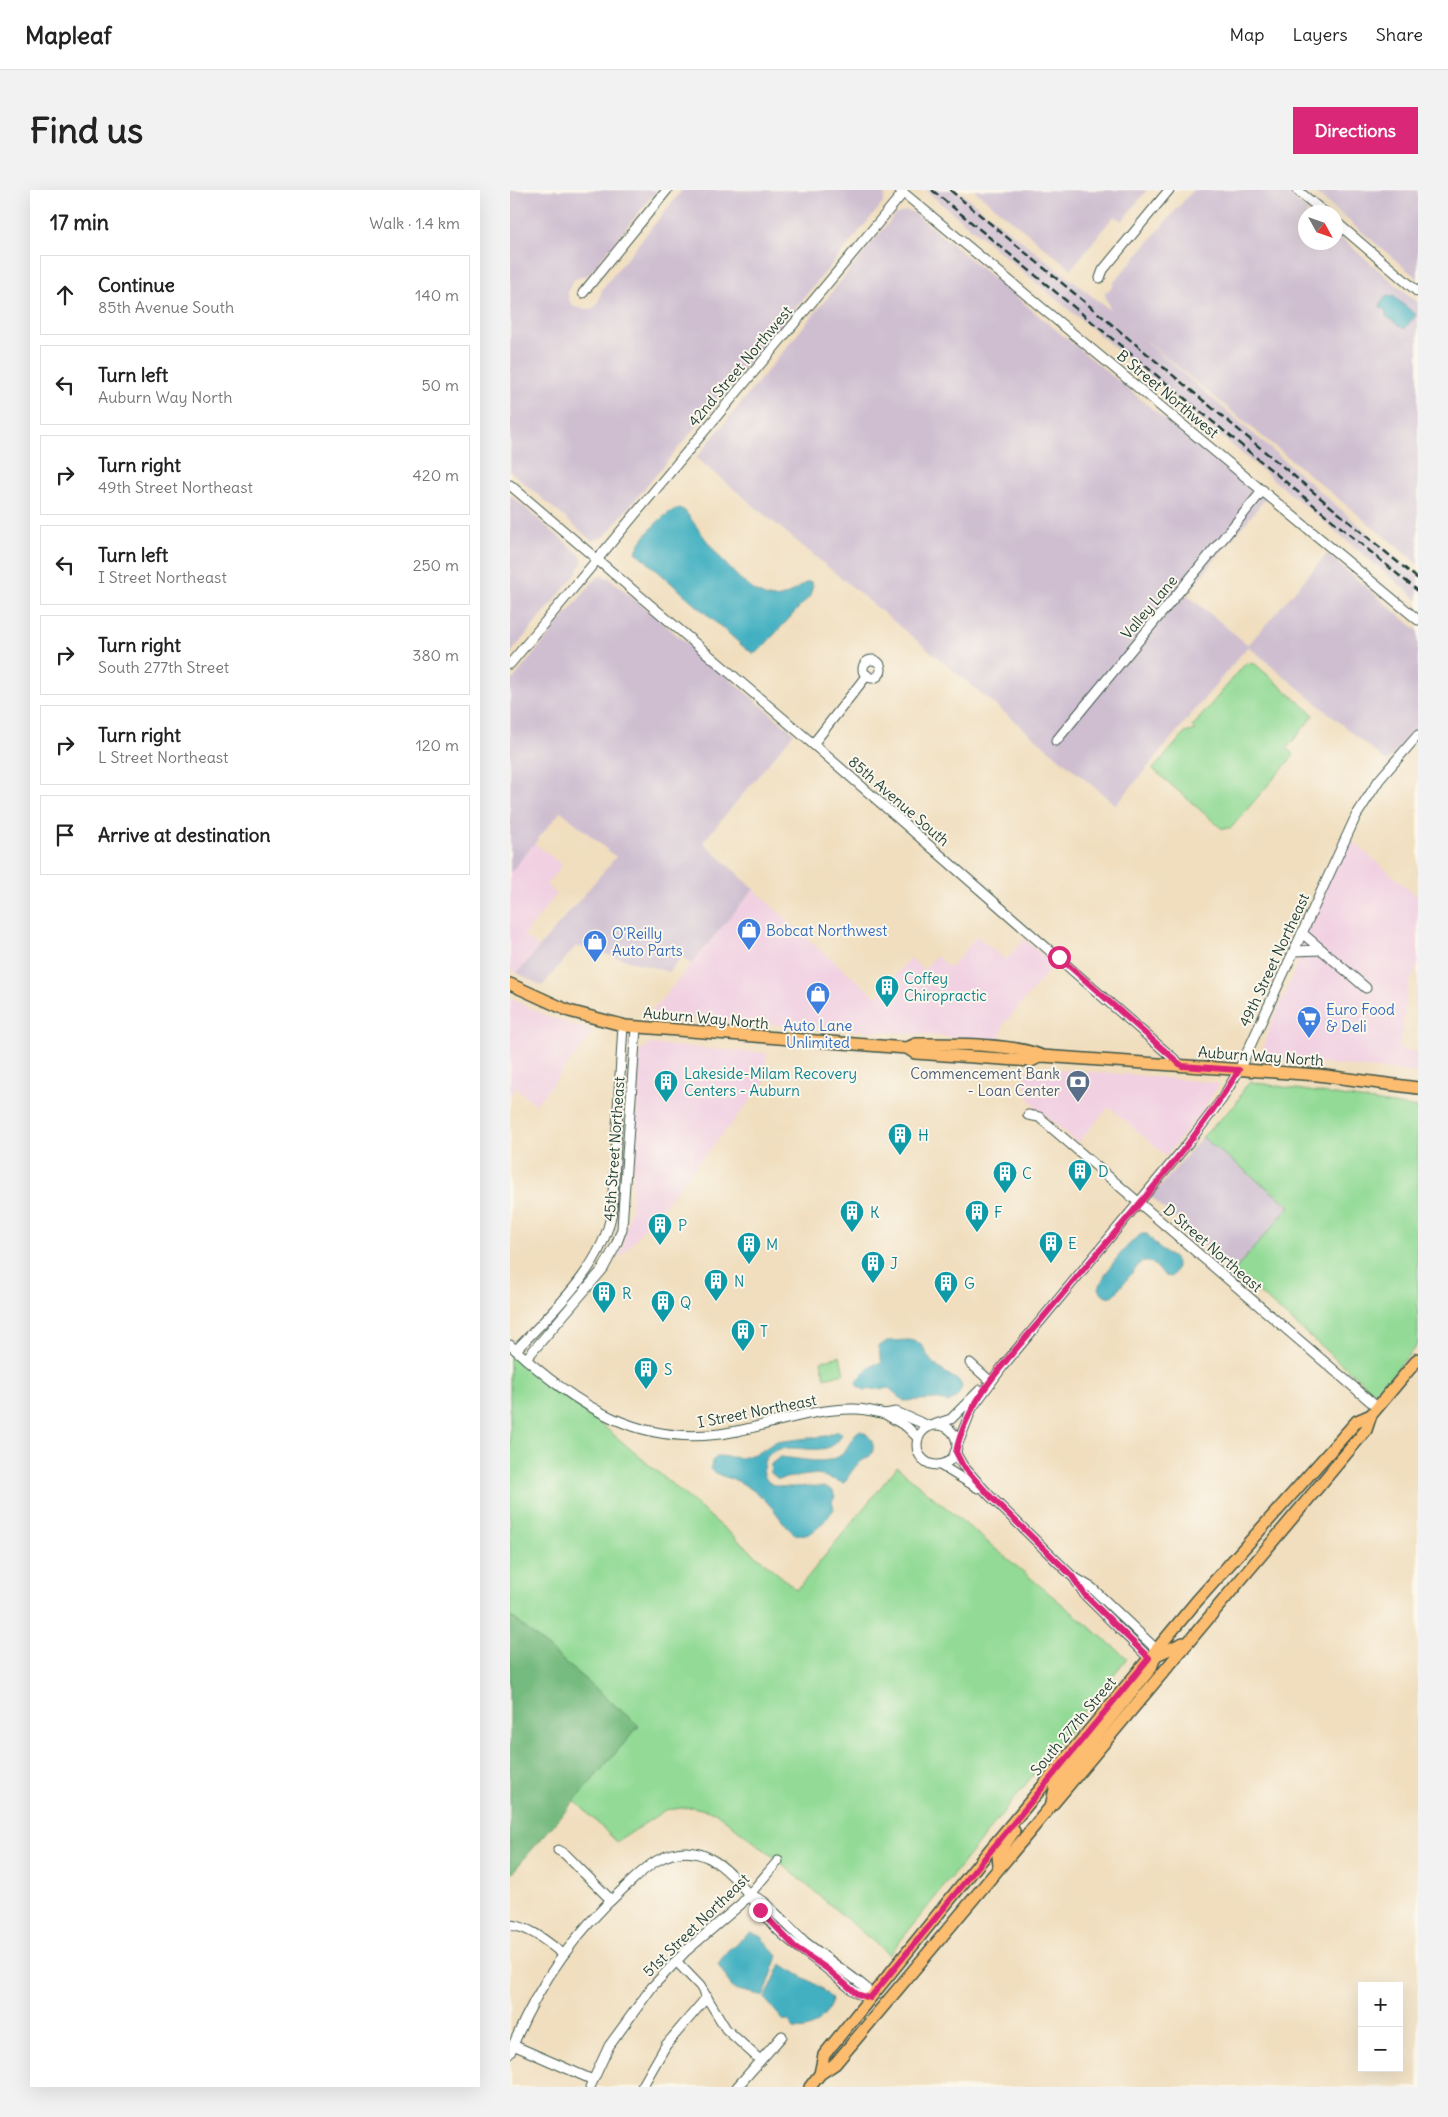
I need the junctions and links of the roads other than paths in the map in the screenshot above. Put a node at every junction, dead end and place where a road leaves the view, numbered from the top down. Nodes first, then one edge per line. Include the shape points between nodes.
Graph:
1 (667, 190) edge
2 (1169, 190) edge
3 (1297, 190) edge
4 (902, 191) edge
5 (1315, 205) edge
6 (1343, 228) edge
7 (1100, 278) dead end
8 (583, 292) dead end
9 (1418, 292) edge
10 (510, 485) edge
11 (1263, 490) junction
12 (597, 558) junction
13 (1418, 620) edge
14 (510, 664) edge
15 (867, 675) dead end
16 (1418, 735) edge
17 (1056, 741) dead end
18 (813, 744) junction
19 (1302, 933) junction
20 (1322, 950) junction
21 (1294, 951) junction
22 (510, 984) edge
23 (1366, 988) dead end
24 (623, 1026) junction
25 (636, 1027) junction
26 (908, 1049) junction
27 (1042, 1056) junction
28 (1182, 1066) junction
29 (1239, 1070) junction
30 (1418, 1088) edge
31 (1028, 1115) dead end
32 (1138, 1203) junction
33 (513, 1348) edge
34 (526, 1359) junction
35 (1418, 1359) edge
36 (970, 1363) dead end
37 (1002, 1366) junction
38 (989, 1380) junction
39 (1374, 1411) junction
40 (885, 1414) junction
41 (932, 1425) junction
42 (918, 1438) junction
43 (956, 1449) junction
44 (940, 1464) junction
45 (989, 1495) junction
46 (1198, 1631) junction
47 (1154, 1655) junction
48 (1050, 1806) junction
49 (1021, 1813) junction
50 (558, 1850) dead end
51 (778, 1861) dead end
52 (999, 1867) junction
53 (750, 1894) junction
54 (611, 1900) junction
55 (954, 1920) junction
56 (510, 1925) edge
57 (563, 1954) junction
58 (676, 1961) junction
59 (707, 1997) junction
60 (870, 1998) junction
61 (782, 2036) dead end
62 (511, 2049) edge
63 (760, 2060) junction
64 (835, 2064) junction
65 (820, 2074) junction
66 (591, 2083) edge
67 (642, 2087) edge
68 (737, 2087) edge
69 (810, 2087) edge

1 - 8 street
2 - 7 street via 1103,270
3 - 5 street
4 - 11 street, B Street Northwest
4 - 12 street, 42nd Street Northwest
6 - 9 street
10 - 12 street, 85th Avenue South
11 - 13 street, B Street Northwest
11 - 17 street, Valley Lane
12 - 14 street, 42nd Street Northwest
12 - 18 street, 85th Avenue South
15 - 18 street
16 - 19 street, 49th Street Northeast via 1379,780 1356,816
18 - 28 street, 85th Avenue South
19 - 20 street
19 - 21 street, 49th Street Northeast
20 - 21 street
20 - 23 street
21 - 29 street, 49th Street Northeast
22 - 24 main road, Auburn Way North via 569,1011
24 - 25 main road, Auburn Way North
24 - 33 street, 45th Street Northeast via 608,1233 589,1268
25 - 26 main road, Auburn Way North
25 - 34 street, 45th Street Northeast via 622,1229 603,1269
26 - 27 main road, Auburn Way North via 915,1053 1031,1061
26 - 27 main road, Auburn Way North via 916,1044 947,1045 1032,1052
27 - 28 main road, Auburn Way North
28 - 29 main road, Auburn Way North
29 - 30 main road, Auburn Way North via 1318,1075
29 - 32 street, 49th Street Northeast via 1189,1142
31 - 32 street, D Street Northeast via 1039,1117
32 - 37 street, 49th Street Northeast
32 - 39 street, D Street Northeast
33 - 34 street, I Street Northeast
34 - 40 street, I Street Northeast via 557,1385 607,1417 656,1433 694,1438 737,1432 821,1411 857,1409
35 - 39 main road, South 277th Street
36 - 38 street
37 - 38 street, 49th Street Northeast
37 - 43 street, 49th Street Northeast via 972,1408
38 - 41 street, 49th Street Northeast via 959,1412 945,1422
39 - 46 main road, South 277th Street via 1366,1430
39 - 47 main road, South 277th Street via 1357,1421 1247,1543
40 - 41 street, I Street Northeast via 896,1412
40 - 42 street, I Street Northeast
41 - 42 street
41 - 43 street via 942,1425 953,1433
42 - 44 street via 917,1447 922,1458
43 - 44 street via 947,1462
43 - 45 street via 963,1466
44 - 45 street
45 - 47 street via 1072,1576 1092,1588
46 - 47 main road via 1177,1648
46 - 48 main road, South 277th Street
47 - 48 main road via 1151,1668 1056,1785
47 - 49 main road, South 277th Street
48 - 52 main road, South 277th Street
49 - 52 main road via 1014,1833 998,1854
49 - 60 main road, South 277th Street
50 - 54 street
51 - 53 street, 51st Street Northeast
52 - 55 main road, South 277th Street
53 - 54 street via 714,1860 695,1852 684,1852 658,1860
53 - 58 street, 51st Street Northeast
53 - 60 street via 760,1910 795,1947 857,1994
54 - 57 street
55 - 60 main road via 937,1931 883,1992
55 - 64 main road, South 277th Street
56 - 57 street via 534,1933
57 - 62 street via 528,2010
58 - 59 street
58 - 66 street, 51st Street Northeast via 624,2023
59 - 63 street via 726,2029
59 - 67 street via 666,2045
60 - 64 main road via 866,2012 840,2050
60 - 65 main road, South 277th Street via 824,2055
61 - 63 street
62 - 66 street
63 - 68 street
64 - 65 main road, South 277th Street
65 - 69 main road, South 277th Street

